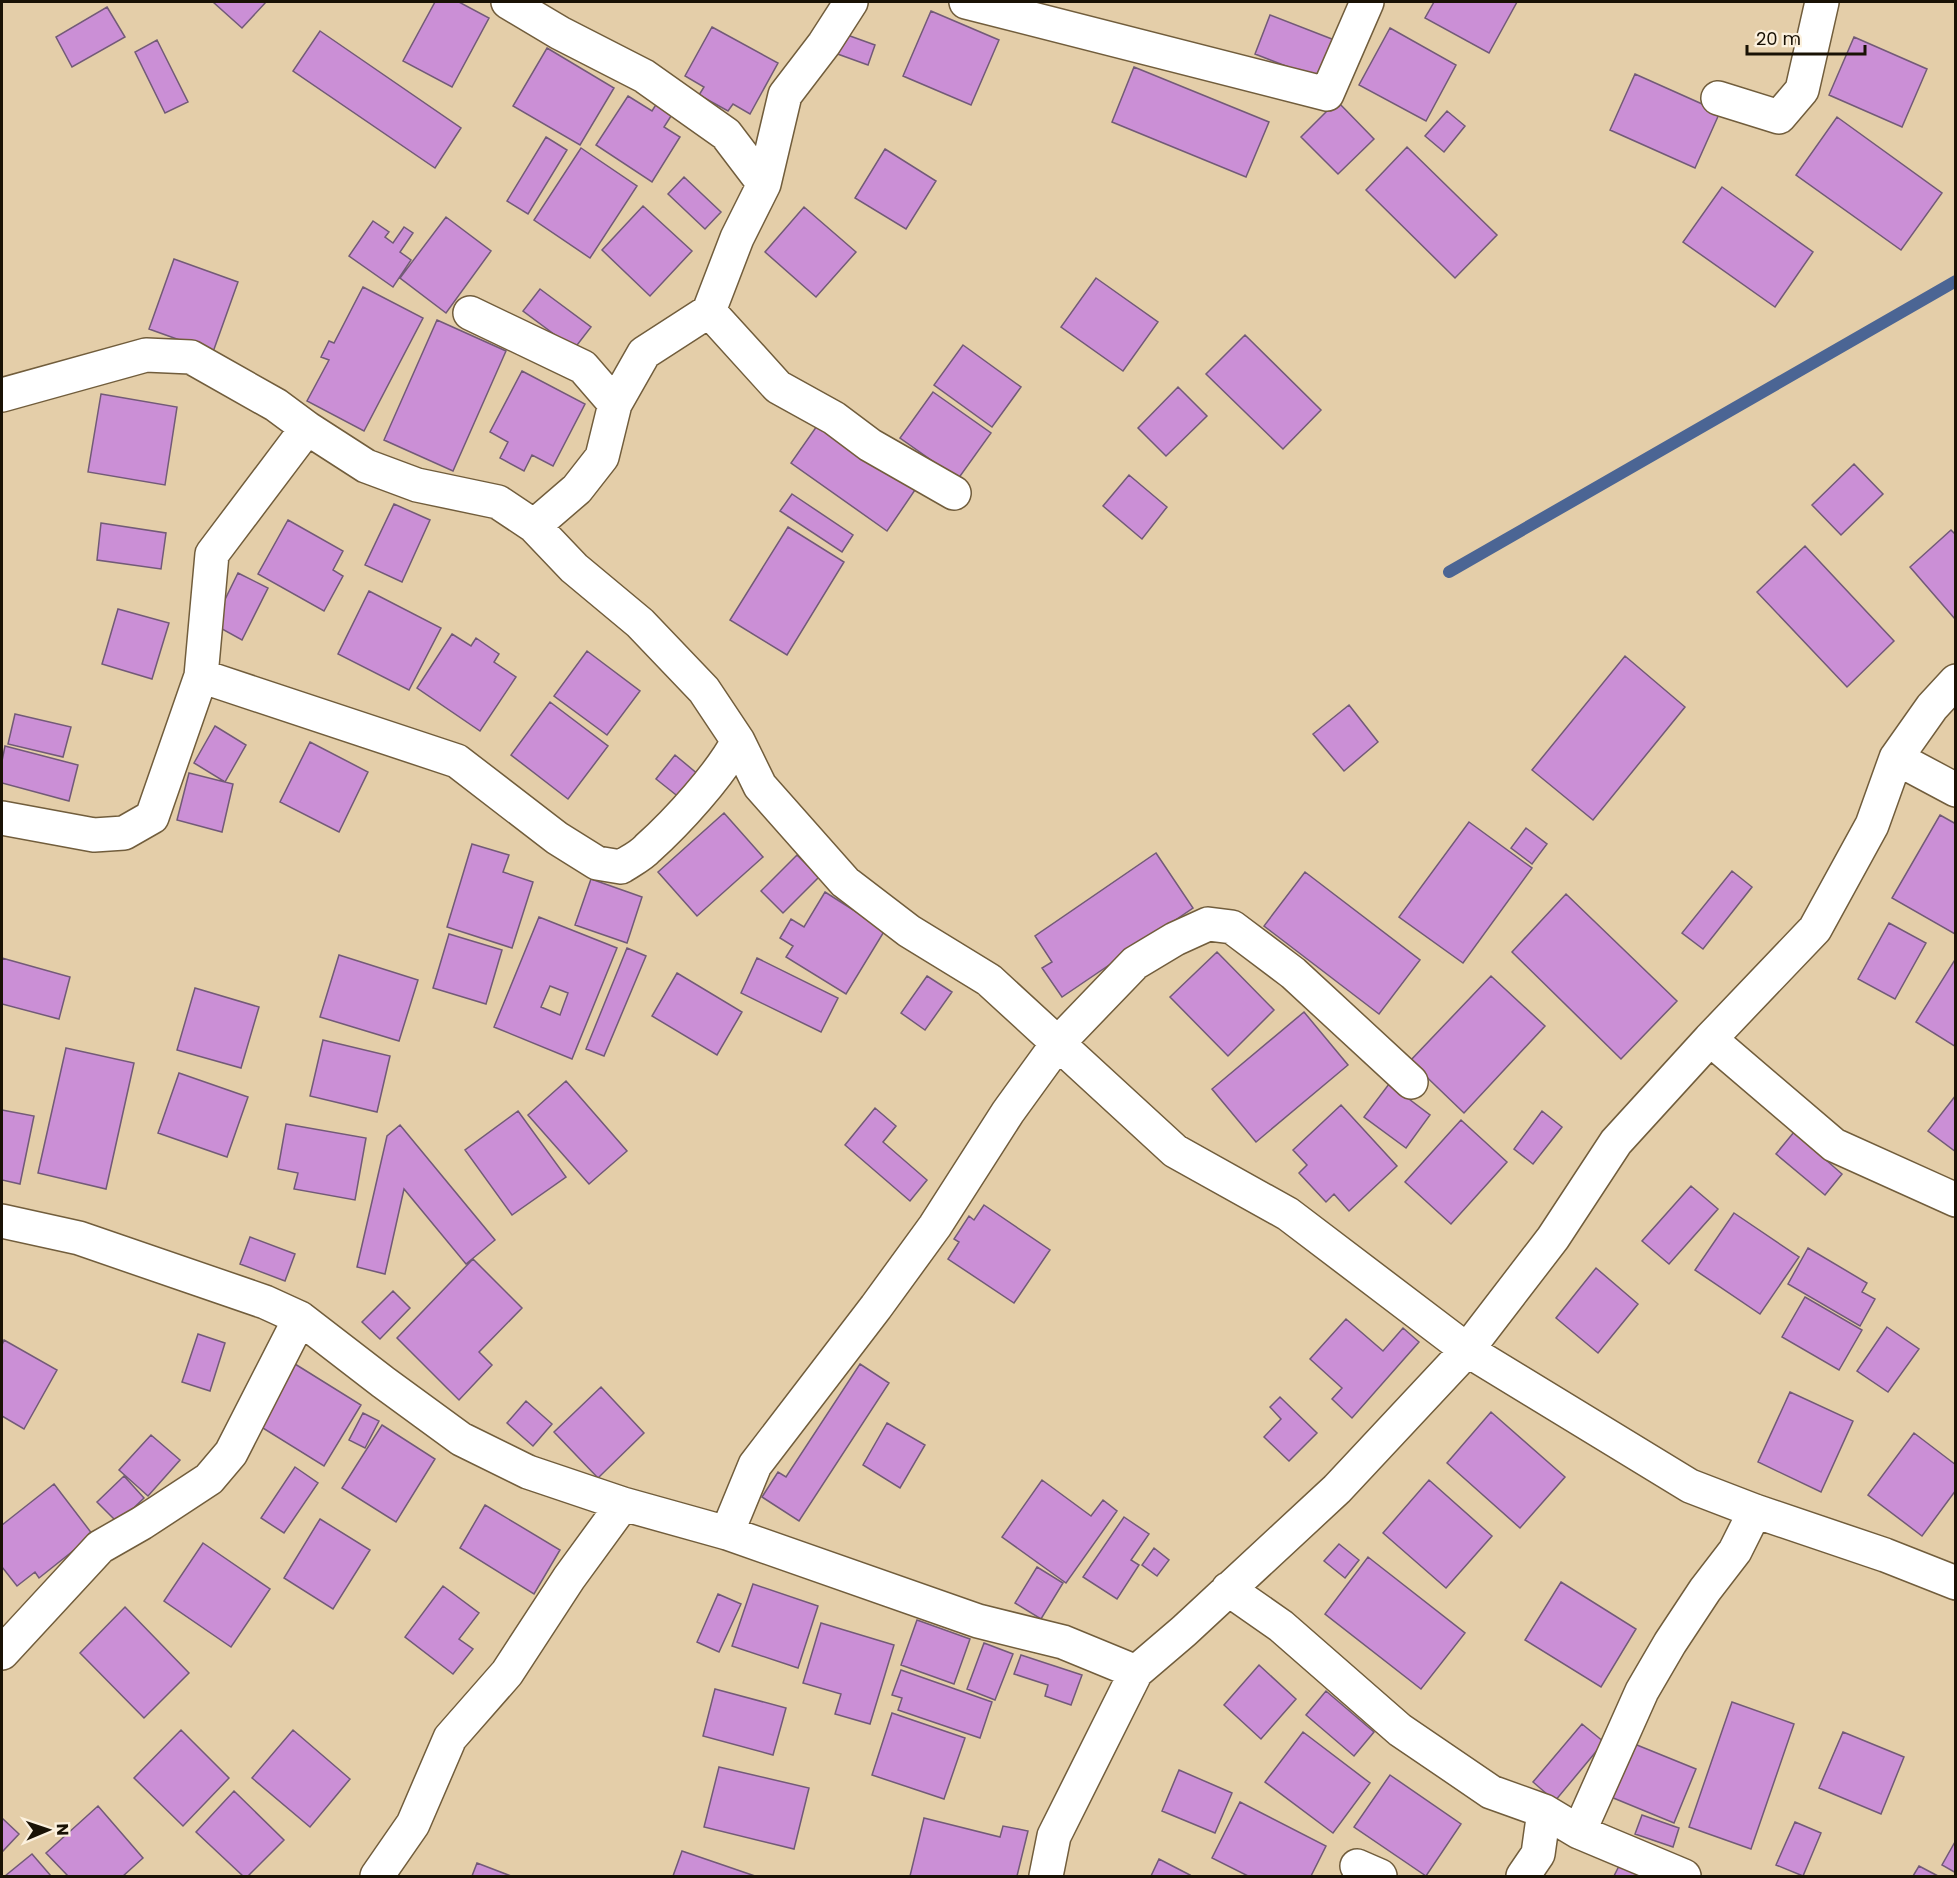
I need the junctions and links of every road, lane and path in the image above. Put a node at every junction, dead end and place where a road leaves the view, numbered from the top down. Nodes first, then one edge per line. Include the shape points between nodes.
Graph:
1 (508, 2) edge
2 (851, 2) edge
3 (966, 2) edge
4 (1367, 2) edge
5 (1822, 2) edge
6 (1718, 98) dead end
7 (764, 184) junction
8 (709, 311) junction
9 (470, 313) dead end
10 (2, 395) edge
11 (615, 404) junction
12 (307, 428) junction
13 (954, 493) dead end
14 (534, 526) junction
15 (201, 676) junction
16 (1956, 681) edge
17 (738, 741) junction
18 (1896, 758) junction
19 (1956, 790) edge
20 (2, 818) edge
21 (1710, 1039) junction
22 (1058, 1043) junction
23 (1411, 1082) dead end
24 (1956, 1200) edge
25 (2, 1221) edge
26 (300, 1317) junction
27 (1467, 1350) junction
28 (622, 1504) junction
29 (1755, 1511) junction
30 (727, 1533) junction
31 (1956, 1584) edge
32 (1228, 1589) junction
33 (2, 1653) edge
34 (1136, 1672) junction
35 (1544, 1811) junction
36 (1579, 1832) junction
37 (377, 1876) edge
38 (1046, 1876) edge
39 (1523, 1876) edge
40 (1684, 1876) edge

1 - 7 street via 644,76 726,134
2 - 7 street via 785,95
3 - 4 street via 1327,94
5 - 6 street via 1802,90 1779,117
7 - 8 street via 737,238
8 - 11 street via 644,353
8 - 13 street via 778,387
9 - 11 street via 584,367
10 - 12 street via 146,356 191,357 276,405
11 - 14 street via 602,457 577,489
12 - 14 street via 366,466 417,485 498,502
12 - 15 street via 212,554
14 - 17 street via 574,568 640,623 704,690
15 - 17 street via 457,761 557,838 597,863 621,867 647,850 728,760
15 - 20 street via 152,817 124,833 94,835
16 - 18 street
17 - 22 street via 760,786 845,882 909,931 989,980
18 - 19 street
18 - 21 street via 1872,825 1815,929
21 - 24 street via 1834,1145
21 - 27 street via 1616,1142 1553,1238
22 - 23 street via 1135,963 1208,924 1232,927 1293,973
22 - 27 street via 1175,1151 1288,1214
22 - 30 street via 1008,1112 935,1226 755,1465
25 - 26 street via 79,1238
26 - 28 street via 461,1439 528,1472
26 - 33 street via 231,1453 209,1479 100,1547
27 - 29 street via 1690,1486
27 - 32 street via 1337,1489
28 - 30 street
28 - 37 street via 507,1672 450,1738 413,1824
29 - 31 street via 1885,1555
29 - 36 street via 1735,1551 1670,1643 1642,1692
30 - 34 street via 978,1620 1063,1642
32 - 34 street
32 - 35 street via 1281,1626 1400,1730 1491,1792
34 - 38 street via 1054,1836
35 - 36 street
35 - 39 street via 1538,1854
36 - 40 street

